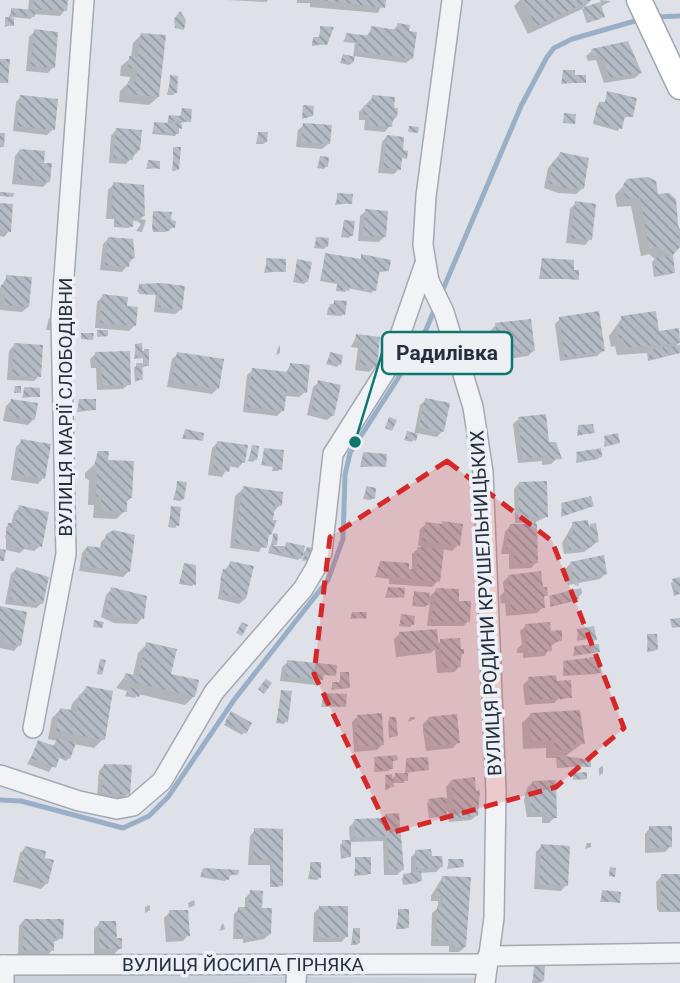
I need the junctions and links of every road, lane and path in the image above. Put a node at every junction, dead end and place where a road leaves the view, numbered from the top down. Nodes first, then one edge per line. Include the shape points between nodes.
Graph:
1 (85, 0) edge
2 (452, 0) edge
3 (640, 1) edge
4 (680, 87) edge
5 (424, 266) junction
6 (33, 728) dead end
7 (0, 775) edge
8 (680, 953) edge
9 (486, 968) edge
10 (3, 971) edge
11 (297, 973) edge

1 - 6 street, ВУЛИЦЯ МАРІЇ СЛОБОДІВНИ via 61,318 66,554
2 - 5 street, ВУЛИЦЯ РОДИНИ КРУШЕЛЬНИЦЬКИХ via 423,219
3 - 4 main road
5 - 7 street via 390,364 333,454 322,552 315,569 214,692 162,781 133,806 117,808 79,801
5 - 9 street, ВУЛИЦЯ РОДИНИ КРУШЕЛЬНИЦЬКИХ via 444,312 473,407 483,472 496,792 494,918
8 - 9 street, ВУЛИЦЯ ЙОСИПА ГІРНЯКА
9 - 11 street, ВУЛИЦЯ ЙОСИПА ГІРНЯКА
10 - 11 street, ВУЛИЦЯ ЙОСИПА ГІРНЯКА

